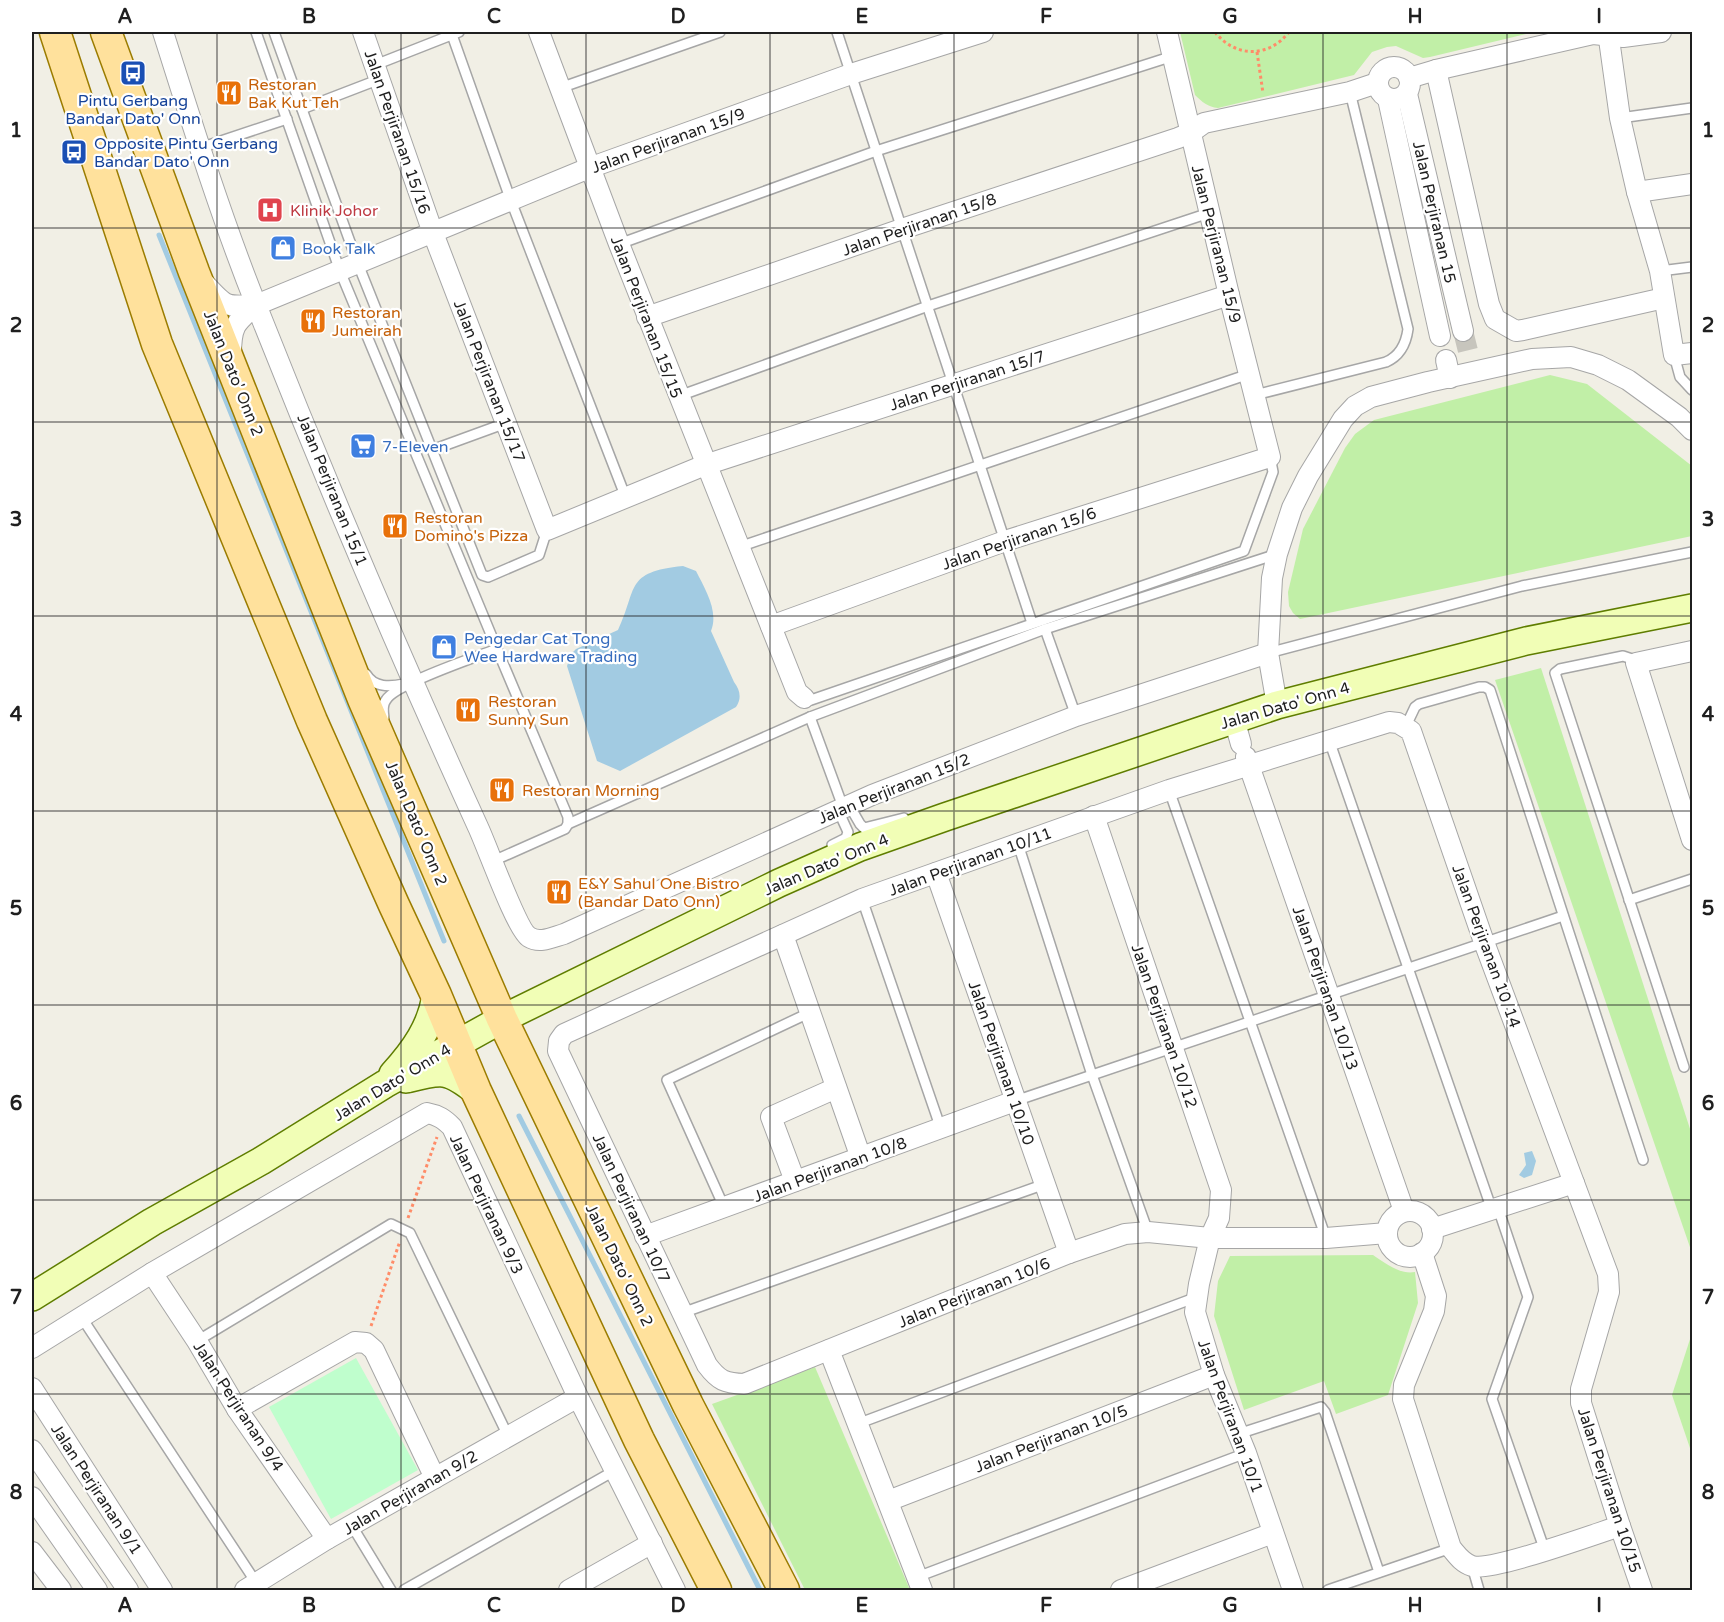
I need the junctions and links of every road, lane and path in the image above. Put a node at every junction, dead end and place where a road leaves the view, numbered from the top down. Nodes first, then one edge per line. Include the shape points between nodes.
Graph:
1 (55, 32) edge
2 (106, 32) edge
3 (163, 32) edge
4 (256, 32) edge
5 (274, 32) edge
6 (363, 32) edge
7 (454, 32) edge
8 (538, 32) edge
9 (720, 32) edge
10 (837, 32) edge
11 (983, 32) edge
12 (1167, 32) edge
13 (1215, 32) edge
14 (1289, 32) edge
15 (1661, 32) edge
16 (1608, 33) edge
17 (1257, 52) junction
18 (1173, 56) junction
19 (1436, 70) junction
20 (377, 72) junction
21 (851, 74) junction
22 (1377, 83) junction
23 (560, 88) junction
24 (1402, 91) junction
25 (1350, 92) junction
26 (1692, 108) edge
27 (302, 109) junction
28 (1265, 110) junction
29 (1620, 118) junction
30 (287, 119) junction
31 (1190, 133) junction
32 (200, 148) junction
33 (876, 151) junction
34 (589, 168) junction
35 (1692, 184) edge
36 (1637, 192) junction
37 (512, 201) junction
38 (1209, 213) junction
39 (902, 229) junction
40 (433, 233) junction
41 (619, 244) junction
42 (349, 267) junction
43 (1692, 267) edge
44 (1660, 271) junction
45 (194, 272) junction
46 (1229, 296) junction
47 (1664, 298) junction
48 (256, 305) junction
49 (928, 306) junction
50 (647, 317) junction
51 (1463, 330) tunnel mouth
52 (1440, 336) tunnel mouth
53 (1683, 354) edge
54 (231, 364) junction
55 (1249, 374) junction
56 (954, 384) junction
57 (1692, 390) edge
58 (1255, 395) junction
59 (679, 396) junction
60 (506, 423) junction
61 (1692, 430) edge
62 (432, 450) junction
63 (1270, 457) junction
64 (705, 465) junction
65 (980, 465) junction
66 (626, 498) junction
67 (547, 530) junction
68 (1005, 541) junction
69 (739, 548) junction
70 (1692, 552) edge
71 (1276, 554) junction
72 (1692, 608) edge
73 (1032, 623) junction
74 (771, 626) junction
75 (1045, 629) junction
76 (342, 644) junction
77 (497, 649) junction
78 (1692, 651) edge
79 (1268, 653) junction
80 (1636, 663) junction
81 (412, 682) junction
82 (1277, 705) junction
83 (807, 707) junction
84 (1076, 716) junction
85 (1397, 724) junction
86 (1329, 741) junction
87 (1242, 746) junction
88 (387, 754) junction
89 (1169, 790) junction
90 (843, 808) junction
91 (928, 815) junction
92 (1094, 816) junction
93 (568, 824) junction
94 (1692, 840) edge
95 (1018, 844) junction
96 (826, 848) dead end
97 (493, 861) junction
98 (802, 862) dead end
99 (936, 873) junction
100 (1692, 879) edge
101 (779, 883) junction
102 (862, 899) junction
103 (1629, 900) junction
104 (1563, 916) junction
105 (783, 935) junction
106 (529, 937) joint
107 (1484, 942) junction
108 (1407, 968) junction
109 (1328, 994) junction
110 (436, 995) junction
111 (811, 1012) junction
112 (502, 1019) junction
113 (1249, 1021) junction
114 (457, 1043) junction
115 (561, 1043) joint
116 (1172, 1047) junction
117 (1684, 1067) dead end
118 (1092, 1074) junction
119 (385, 1084) junction
120 (836, 1088) junction
121 (476, 1091) junction
122 (1015, 1101) junction
123 (443, 1118) junction
124 (942, 1129) junction
125 (861, 1158) junction
126 (1643, 1160) dead end
127 (795, 1181) junction
128 (1045, 1184) junction
129 (1574, 1184) junction
130 (724, 1207) junction
131 (1495, 1209) junction
132 (1404, 1211) junction
133 (1432, 1229) junction
134 (403, 1230) junction
135 (1148, 1232) junction
136 (1387, 1233) junction
137 (645, 1236) junction
138 (1210, 1238) junction
139 (1326, 1238) junction
140 (1069, 1253) junction
141 (1422, 1253) junction
142 (152, 1273) junction
143 (32, 1297) edge
144 (1197, 1297) junction
145 (682, 1313) junction
146 (82, 1318) junction
147 (197, 1341) junction
148 (366, 1343) junction
149 (32, 1348) edge
150 (829, 1350) junction
151 (1214, 1376) junction
152 (744, 1384) joint
153 (32, 1388) edge
154 (578, 1397) junction
155 (237, 1409) junction
156 (857, 1424) junction
157 (1238, 1434) junction
158 (508, 1436) junction
159 (32, 1450) edge
160 (1246, 1453) junction
161 (614, 1471) junction
162 (435, 1478) junction
163 (32, 1497) edge
164 (888, 1501) junction
165 (352, 1526) junction
166 (1620, 1526) junction
167 (1273, 1533) junction
168 (327, 1539) junction
169 (652, 1543) junction
170 (1451, 1548) junction
171 (1545, 1551) junction
172 (32, 1552) edge
173 (1472, 1566) junction
174 (1378, 1572) junction
175 (920, 1584) edge
176 (251, 1587) edge
177 (61, 1590) edge
178 (97, 1590) edge
179 (128, 1590) edge
180 (162, 1590) edge
181 (391, 1590) edge
182 (404, 1590) edge
183 (569, 1590) edge
184 (675, 1590) edge
185 (716, 1590) edge
186 (784, 1590) edge
187 (1121, 1590) edge
188 (1293, 1590) edge
189 (1328, 1590) edge
190 (1479, 1590) edge
191 (1642, 1590) edge

1 - 110 main road via 158,344 317,732
2 - 45 main road, Jalan Dato' Onn 2
3 - 32 street, Jalan Perjiranan 15/1
4 - 30 lane
5 - 27 lane
6 - 20 street, Jalan Perjiranan 15/16
7 - 20 lane
7 - 37 lane
8 - 23 street, Jalan Perjiranan 15/15
9 - 23 lane
10 - 21 lane
11 - 21 street, Jalan Perjiranan 15/9
12 - 18 street, Jalan Perjiranan 15/9
13 - 17 path via 1231,47
14 - 17 path via 1273,48
15 - 16 street via 1623,37
16 - 19 street
16 - 29 street
17 - 28 path
18 - 31 street, Jalan Perjiranan 15/9
18 - 33 lane
19 - 24 street
19 - 47 street via 1495,319 1516,331
20 - 27 lane
20 - 40 street, Jalan Perjiranan 15/16
21 - 33 lane
21 - 34 street, Jalan Perjiranan 15/9
22 - 24 street via 1380,93
22 - 24 street, Jalan Perjiranan 15/8 via 1383,71 1395,67 1401,69
22 - 25 street, Jalan Perjiranan 15/8
23 - 34 street, Jalan Perjiranan 15/15
24 - 51 street, Jalan Perjiranan 15
24 - 52 street, Jalan Perjiranan 15
25 - 28 street, Jalan Perjiranan 15/8
25 - 58 lane via 1408,329 1407,340 1395,358 1386,362
26 - 29 lane
27 - 42 lane
28 - 31 street, Jalan Perjiranan 15/8 via 1204,123
29 - 36 street
30 - 32 lane
30 - 42 lane
31 - 38 street, Jalan Perjiranan 15/9
31 - 39 street, Jalan Perjiranan 15/8
32 - 48 street, Jalan Perjiranan 15/1
33 - 39 lane
33 - 41 lane
34 - 37 street, Jalan Perjiranan 15/9
34 - 41 street, Jalan Perjiranan 15/15
35 - 36 street
36 - 44 street
37 - 40 street, Jalan Perjiranan 15/9
37 - 66 lane
38 - 46 street, Jalan Perjiranan 15/9
38 - 49 lane
39 - 49 lane
39 - 50 street, Jalan Perjiranan 15/8
40 - 42 street, Jalan Perjiranan 15/9
40 - 60 street, Jalan Perjiranan 15/17
41 - 50 street, Jalan Perjiranan 15/15
42 - 48 street, Jalan Perjiranan 15/9
42 - 62 lane
42 - 77 lane
43 - 44 lane
44 - 47 street
45 - 48 street via 224,304
45 - 54 main road, Jalan Dato' Onn 2
46 - 55 street, Jalan Perjiranan 15/9
46 - 56 street, Jalan Perjiranan 15/7
47 - 53 street
48 - 54 street via 236,322
48 - 81 street, Jalan Perjiranan 15/1
49 - 56 lane
49 - 59 lane
50 - 59 street, Jalan Perjiranan 15/15
53 - 57 lane via 1680,377
54 - 76 main road, Jalan Dato' Onn 2
55 - 58 street, Jalan Perjiranan 15/9
55 - 65 lane
56 - 64 street, Jalan Perjiranan 15/7
56 - 65 lane
58 - 63 street, Jalan Perjiranan 15/9
59 - 64 street, Jalan Perjiranan 15/15
60 - 62 lane
60 - 67 street, Jalan Perjiranan 15/17
61 - 71 street via 1628,380 1571,357 1448,369 1355,406 1308,476
62 - 67 lane via 482,575 488,577 539,555
63 - 68 street, Jalan Perjiranan 15/6
63 - 73 lane via 1273,472 1244,551
64 - 66 street, Jalan Perjiranan 15/7
64 - 69 street, Jalan Perjiranan 15/15
65 - 68 lane
65 - 69 lane
66 - 67 street, Jalan Perjiranan 15/7
68 - 73 lane
68 - 74 street, Jalan Perjiranan 15/6
69 - 74 street, Jalan Perjiranan 15/15
70 - 79 lane via 1522,586
71 - 75 lane
71 - 79 street
72 - 82 main road, Jalan Dato' Onn 4 via 1526,641
73 - 83 lane via 811,699
74 - 83 street, Jalan Perjiranan 15/15 via 797,692
75 - 83 lane
75 - 84 lane
76 - 81 lane via 354,653 370,681 392,687
76 - 88 main road, Jalan Dato' Onn 2
77 - 81 lane
77 - 93 lane
78 - 80 street
79 - 82 street
79 - 84 street, Jalan Perjiranan 15/2
80 - 94 street
80 - 103 lane via 1623,656 1555,673
81 - 88 lane via 386,699 382,710
81 - 97 street, Jalan Perjiranan 15/1
82 - 87 main road, Jalan Dato' Onn 4
83 - 90 lane
83 - 93 lane
84 - 90 street, Jalan Perjiranan 15/2
85 - 86 street, Jalan Perjiranan 10/11
85 - 104 lane via 1419,704 1479,687 1490,690
85 - 107 street, Jalan Perjiranan 10/14 via 1411,731
86 - 87 street, Jalan Perjiranan 10/11
86 - 108 lane
87 - 89 street, Jalan Perjiranan 10/11
87 - 91 main road, Jalan Dato' Onn 4
87 - 109 street, Jalan Perjiranan 10/13
88 - 112 main road, Jalan Dato' Onn 2
89 - 92 street, Jalan Perjiranan 10/11
89 - 113 lane
90 - 91 lane via 864,828
90 - 96 lane via 846,837
90 - 106 street, Jalan Perjiranan 15/2 via 564,934 539,941
91 - 101 main road, Jalan Dato' Onn 4
92 - 95 street, Jalan Perjiranan 10/11
92 - 116 street, Jalan Perjiranan 10/12
93 - 97 lane via 565,829
95 - 99 street, Jalan Perjiranan 10/11
95 - 118 lane
97 - 106 street, Jalan Perjiranan 15/1 via 516,918
98 - 101 lane
99 - 102 street, Jalan Perjiranan 10/11
99 - 122 street, Jalan Perjiranan 10/10
100 - 103 lane
101 - 112 main road, Jalan Dato' Onn 4
102 - 105 street, Jalan Perjiranan 10/11
102 - 124 lane
103 - 117 lane
104 - 107 lane
104 - 126 lane
105 - 111 street
105 - 115 street, Jalan Perjiranan 10/11
107 - 108 lane
107 - 129 street, Jalan Perjiranan 10/14
108 - 109 lane
108 - 131 lane
109 - 113 lane
109 - 132 street, Jalan Perjiranan 10/13
110 - 114 main road
110 - 119 main road via 425,1030
111 - 120 street
111 - 130 lane via 667,1080
112 - 114 main road, Jalan Dato' Onn 4
112 - 186 main road, Jalan Dato' Onn 2 via 688,1406
113 - 116 lane
113 - 139 lane
114 - 119 main road, Jalan Dato' Onn 4
114 - 121 main road
115 - 137 street, Jalan Perjiranan 10/7
116 - 118 lane
116 - 138 street, Jalan Perjiranan 10/12 via 1221,1190 1219,1218
118 - 122 lane
118 - 135 lane
119 - 121 main road via 428,1074 455,1074
119 - 143 main road, Jalan Dato' Onn 4
120 - 125 street
120 - 127 street via 771,1117
121 - 185 main road via 639,1440
122 - 124 street, Jalan Perjiranan 10/8
122 - 128 street, Jalan Perjiranan 10/10
123 - 134 path
123 - 142 street, Jalan Perjiranan 9/3 via 427,1113
123 - 154 street, Jalan Perjiranan 9/3 via 452,1127
124 - 125 street, Jalan Perjiranan 10/8
125 - 127 street, Jalan Perjiranan 10/8
127 - 130 street, Jalan Perjiranan 10/8
128 - 140 street, Jalan Perjiranan 10/10
128 - 145 lane
129 - 131 street
129 - 166 street, Jalan Perjiranan 10/15 via 1608,1274 1609,1292 1581,1389 1581,1403
130 - 137 street, Jalan Perjiranan 10/8
131 - 133 street
131 - 171 lane via 1528,1297 1492,1399
132 - 133 street via 1419,1212
132 - 136 street via 1392,1219
133 - 141 street via 1431,1243
134 - 147 lane via 391,1224
134 - 148 path
134 - 158 lane via 410,1233
135 - 138 street, Jalan Perjiranan 10/6
135 - 140 street, Jalan Perjiranan 10/6 via 1125,1234
136 - 139 street, Jalan Perjiranan 10/6
136 - 141 street via 1396,1252 1408,1257
137 - 145 street, Jalan Perjiranan 10/7
138 - 139 street, Jalan Perjiranan 10/6
138 - 144 street, Jalan Perjiranan 10/1
140 - 150 street, Jalan Perjiranan 10/6
141 - 170 street via 1436,1296 1434,1311 1404,1385 1403,1399
142 - 146 street, Jalan Perjiranan 9/3
142 - 147 street, Jalan Perjiranan 9/4
144 - 151 street, Jalan Perjiranan 10/1 via 1195,1312
144 - 156 lane
145 - 152 street, Jalan Perjiranan 10/7 via 716,1376 728,1383
146 - 149 street, Jalan Perjiranan 9/3
146 - 176 lane
147 - 155 street, Jalan Perjiranan 9/4
148 - 155 street via 355,1342
148 - 162 street via 374,1350
150 - 152 street, Jalan Perjiranan 10/6
150 - 156 street
151 - 157 street, Jalan Perjiranan 10/1
151 - 164 street, Jalan Perjiranan 10/5
153 - 180 street, Jalan Perjiranan 9/1
154 - 158 street, Jalan Perjiranan 9/2
154 - 161 street, Jalan Perjiranan 9/3
155 - 168 street, Jalan Perjiranan 9/4
156 - 164 street
157 - 160 street, Jalan Perjiranan 10/1
157 - 174 lane via 1321,1407
158 - 162 street, Jalan Perjiranan 9/2
159 - 179 street
160 - 167 street, Jalan Perjiranan 10/1
160 - 175 lane
161 - 169 street, Jalan Perjiranan 9/3
161 - 182 lane
162 - 165 street, Jalan Perjiranan 9/2
163 - 178 street
164 - 175 street
165 - 168 street, Jalan Perjiranan 9/2
165 - 181 lane
166 - 171 street
166 - 191 street, Jalan Perjiranan 10/15
167 - 187 street
167 - 188 street, Jalan Perjiranan 10/1
168 - 176 street, Jalan Perjiranan 9/2
169 - 183 street
169 - 184 street, Jalan Perjiranan 9/3
170 - 173 street
170 - 174 lane
171 - 173 street
172 - 177 street
173 - 190 lane
174 - 189 lane

